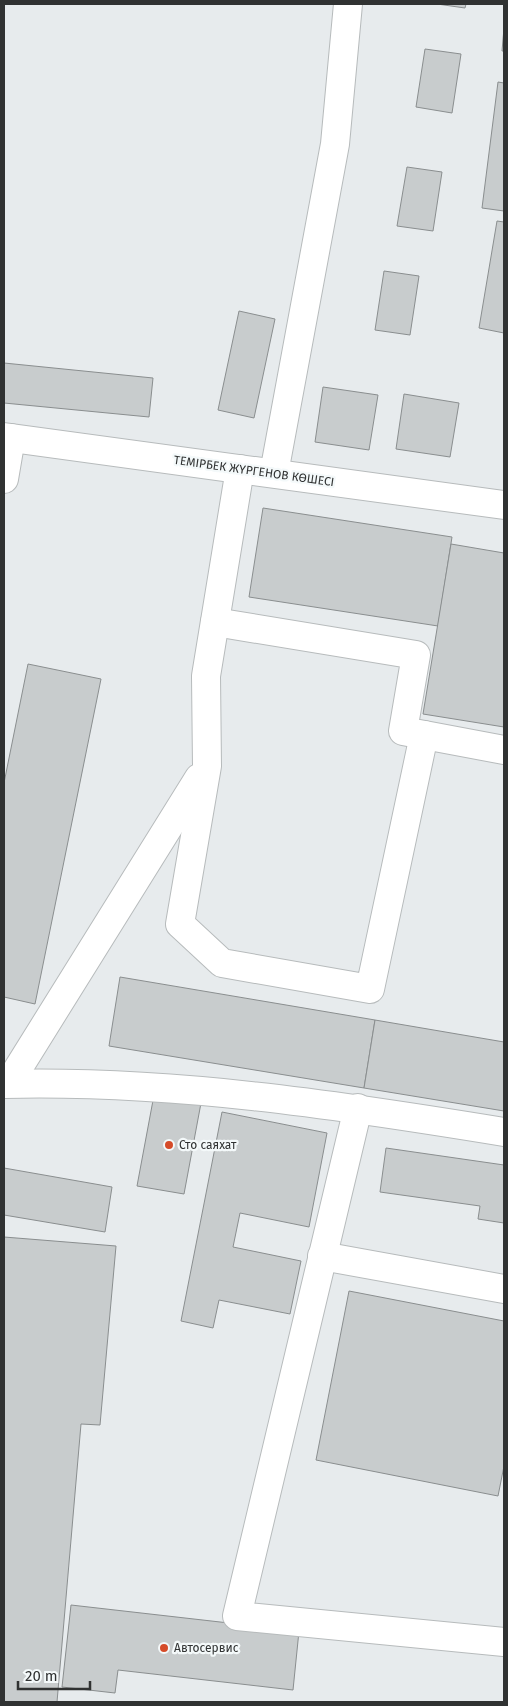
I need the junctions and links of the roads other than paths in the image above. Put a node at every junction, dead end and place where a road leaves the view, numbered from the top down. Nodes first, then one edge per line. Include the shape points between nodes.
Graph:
1 (348, 4) edge
2 (7, 438) edge
3 (240, 469) junction
4 (274, 473) junction
5 (4, 479) edge
6 (504, 505) edge
7 (215, 622) junction
8 (424, 735) junction
9 (504, 750) edge
10 (207, 766) junction
11 (7, 1083) edge
12 (358, 1108) junction
13 (504, 1132) edge
14 (322, 1256) junction
15 (504, 1289) edge
16 (504, 1642) edge

1 - 4 street via 335,144
2 - 3 street, ТЕМІРБЕК ЖҮРГЕНОВ КӨШЕСІ
2 - 5 street
3 - 4 street, ТЕМІРБЕК ЖҮРГЕНОВ КӨШЕСІ
3 - 7 street
4 - 6 street, ТЕМІРБЕК ЖҮРГЕНОВ КӨШЕСІ
7 - 8 street via 416,655 403,731
7 - 10 street via 206,676
8 - 9 street
8 - 10 street via 370,989 222,964 180,924
10 - 11 street
11 - 12 street via 170,1088
12 - 13 street
12 - 14 street
14 - 15 street
14 - 16 street via 237,1616

